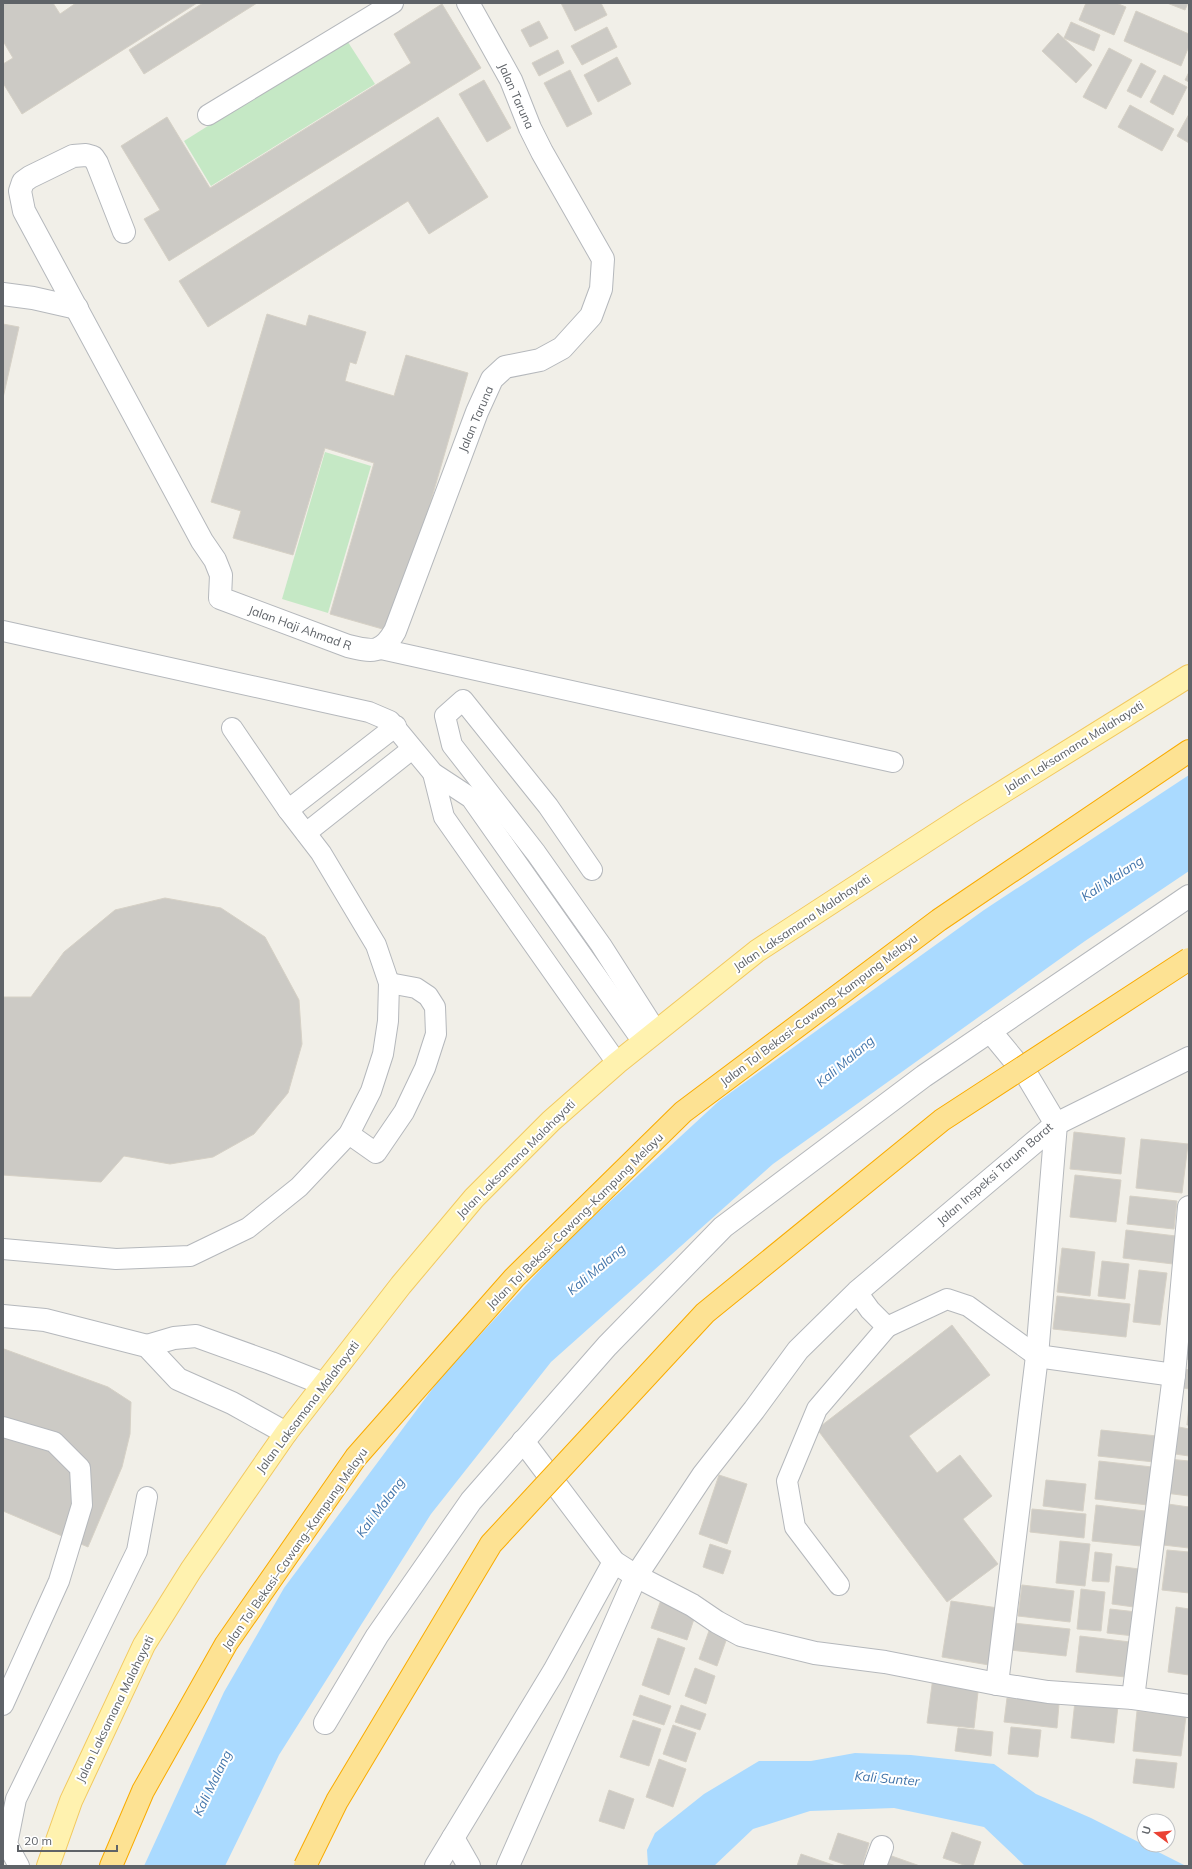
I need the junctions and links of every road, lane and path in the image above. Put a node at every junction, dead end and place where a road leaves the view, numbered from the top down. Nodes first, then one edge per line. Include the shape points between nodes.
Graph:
1 (393, 3) edge
2 (468, 3) edge
3 (208, 115) dead end
4 (124, 232) dead end
5 (3, 294) edge
6 (77, 308) junction
7 (3, 632) edge
8 (381, 648) junction
9 (1189, 676) edge
10 (396, 726) junction
11 (232, 728) dead end
12 (412, 748) junction
13 (1189, 751) edge
14 (892, 762) dead end
15 (433, 773) junction
16 (288, 810) junction
17 (306, 833) junction
18 (592, 870) dead end
19 (1189, 896) edge
20 (1189, 959) edge
21 (389, 983) junction
22 (990, 1031) junction
23 (650, 1037) junction
24 (1189, 1058) edge
25 (617, 1063) junction
26 (1056, 1124) junction
27 (349, 1134) junction
28 (1189, 1207) edge
29 (3, 1249) edge
30 (1187, 1256) edge
31 (857, 1292) junction
32 (3, 1316) edge
33 (887, 1327) junction
34 (146, 1346) junction
35 (1037, 1356) junction
36 (1174, 1375) junction
37 (324, 1384) junction
38 (3, 1427) edge
39 (286, 1433) junction
40 (523, 1441) junction
41 (147, 1497) dead end
42 (614, 1562) junction
43 (636, 1576) junction
44 (839, 1585) dead end
45 (997, 1684) junction
46 (1133, 1698) junction
47 (3, 1705) edge
48 (1189, 1706) edge
49 (325, 1723) dead end
50 (453, 1838) junction
51 (19, 1866) edge
52 (48, 1866) edge
53 (111, 1866) edge
54 (305, 1866) edge
55 (436, 1866) edge
56 (469, 1866) edge
57 (508, 1866) edge

1 - 3 lane
2 - 8 street, Jalan Taruna via 511,80 542,152 603,259 602,288 591,316 562,348 540,360 505,367 492,379 476,412 395,631 389,642
4 - 6 street via 93,157 73,156 23,182 20,191 24,211
5 - 6 street
6 - 8 street, Jalan Haji Ahmad R via 202,541 215,560 221,575 220,598 348,646 367,651
7 - 10 lane via 369,712
8 - 14 lane
9 - 23 main road, Jalan Laksamana Malahayati via 969,812 757,951
10 - 12 lane
10 - 16 lane
11 - 16 lane
12 - 15 lane
12 - 17 lane
13 - 53 highway, Jalan Tol Bekasi–Cawang–Kampung Melayu via 939,920 684,1112 514,1278 356,1457 226,1644 143,1791
15 - 23 lane via 471,798
15 - 25 lane via 444,818
16 - 17 lane
17 - 21 lane via 321,853 376,945
18 - 23 lane via 548,806 463,700 445,716 452,745 536,852 601,945
19 - 22 street
20 - 54 highway, bridge via 942,1120 705,1313 491,1544 337,1801
21 - 27 lane via 388,1021 383,1054 371,1091
21 - 27 lane via 416,988 428,996 435,1007 436,1034 425,1068 404,1112 376,1153
22 - 26 street, Jalan Inspeksi Tarum Barat via 1028,1077
22 - 40 street via 924,1076 723,1227 607,1346
23 - 25 main road, Jalan Laksamana Malahayati
24 - 26 street
25 - 37 main road, Jalan Laksamana Malahayati via 551,1121 474,1198 401,1285
26 - 31 street, Jalan Inspeksi Tarum Barat
26 - 35 street
27 - 29 lane via 299,1187 248,1228 190,1256 116,1260
28 - 30 street
30 - 36 street
31 - 33 lane
31 - 43 street, Jalan Inspeksi Tarum Barat via 798,1350 703,1475
32 - 34 street via 45,1320
33 - 35 lane via 947,1299 968,1306
33 - 44 lane via 816,1409 787,1481 794,1527
34 - 37 street via 174,1338 196,1336
34 - 39 street via 178,1379 232,1403
35 - 36 street
35 - 45 street
36 - 46 street
37 - 39 main road, Jalan Laksamana Malahayati
38 - 47 lane via 54,1442 80,1468 82,1505 59,1581
39 - 52 main road, Jalan Laksamana Malahayati via 191,1570 144,1645 71,1802
40 - 42 street
40 - 49 street via 471,1501 377,1636
41 - 51 lane via 137,1551 16,1799 7,1844
42 - 43 street
42 - 50 street via 554,1671
43 - 45 street via 692,1605 741,1635 815,1653 885,1662
43 - 57 street, Jalan Inspeksi Tarum Barat
45 - 46 street via 1048,1692
46 - 48 street
50 - 55 street
50 - 56 street

